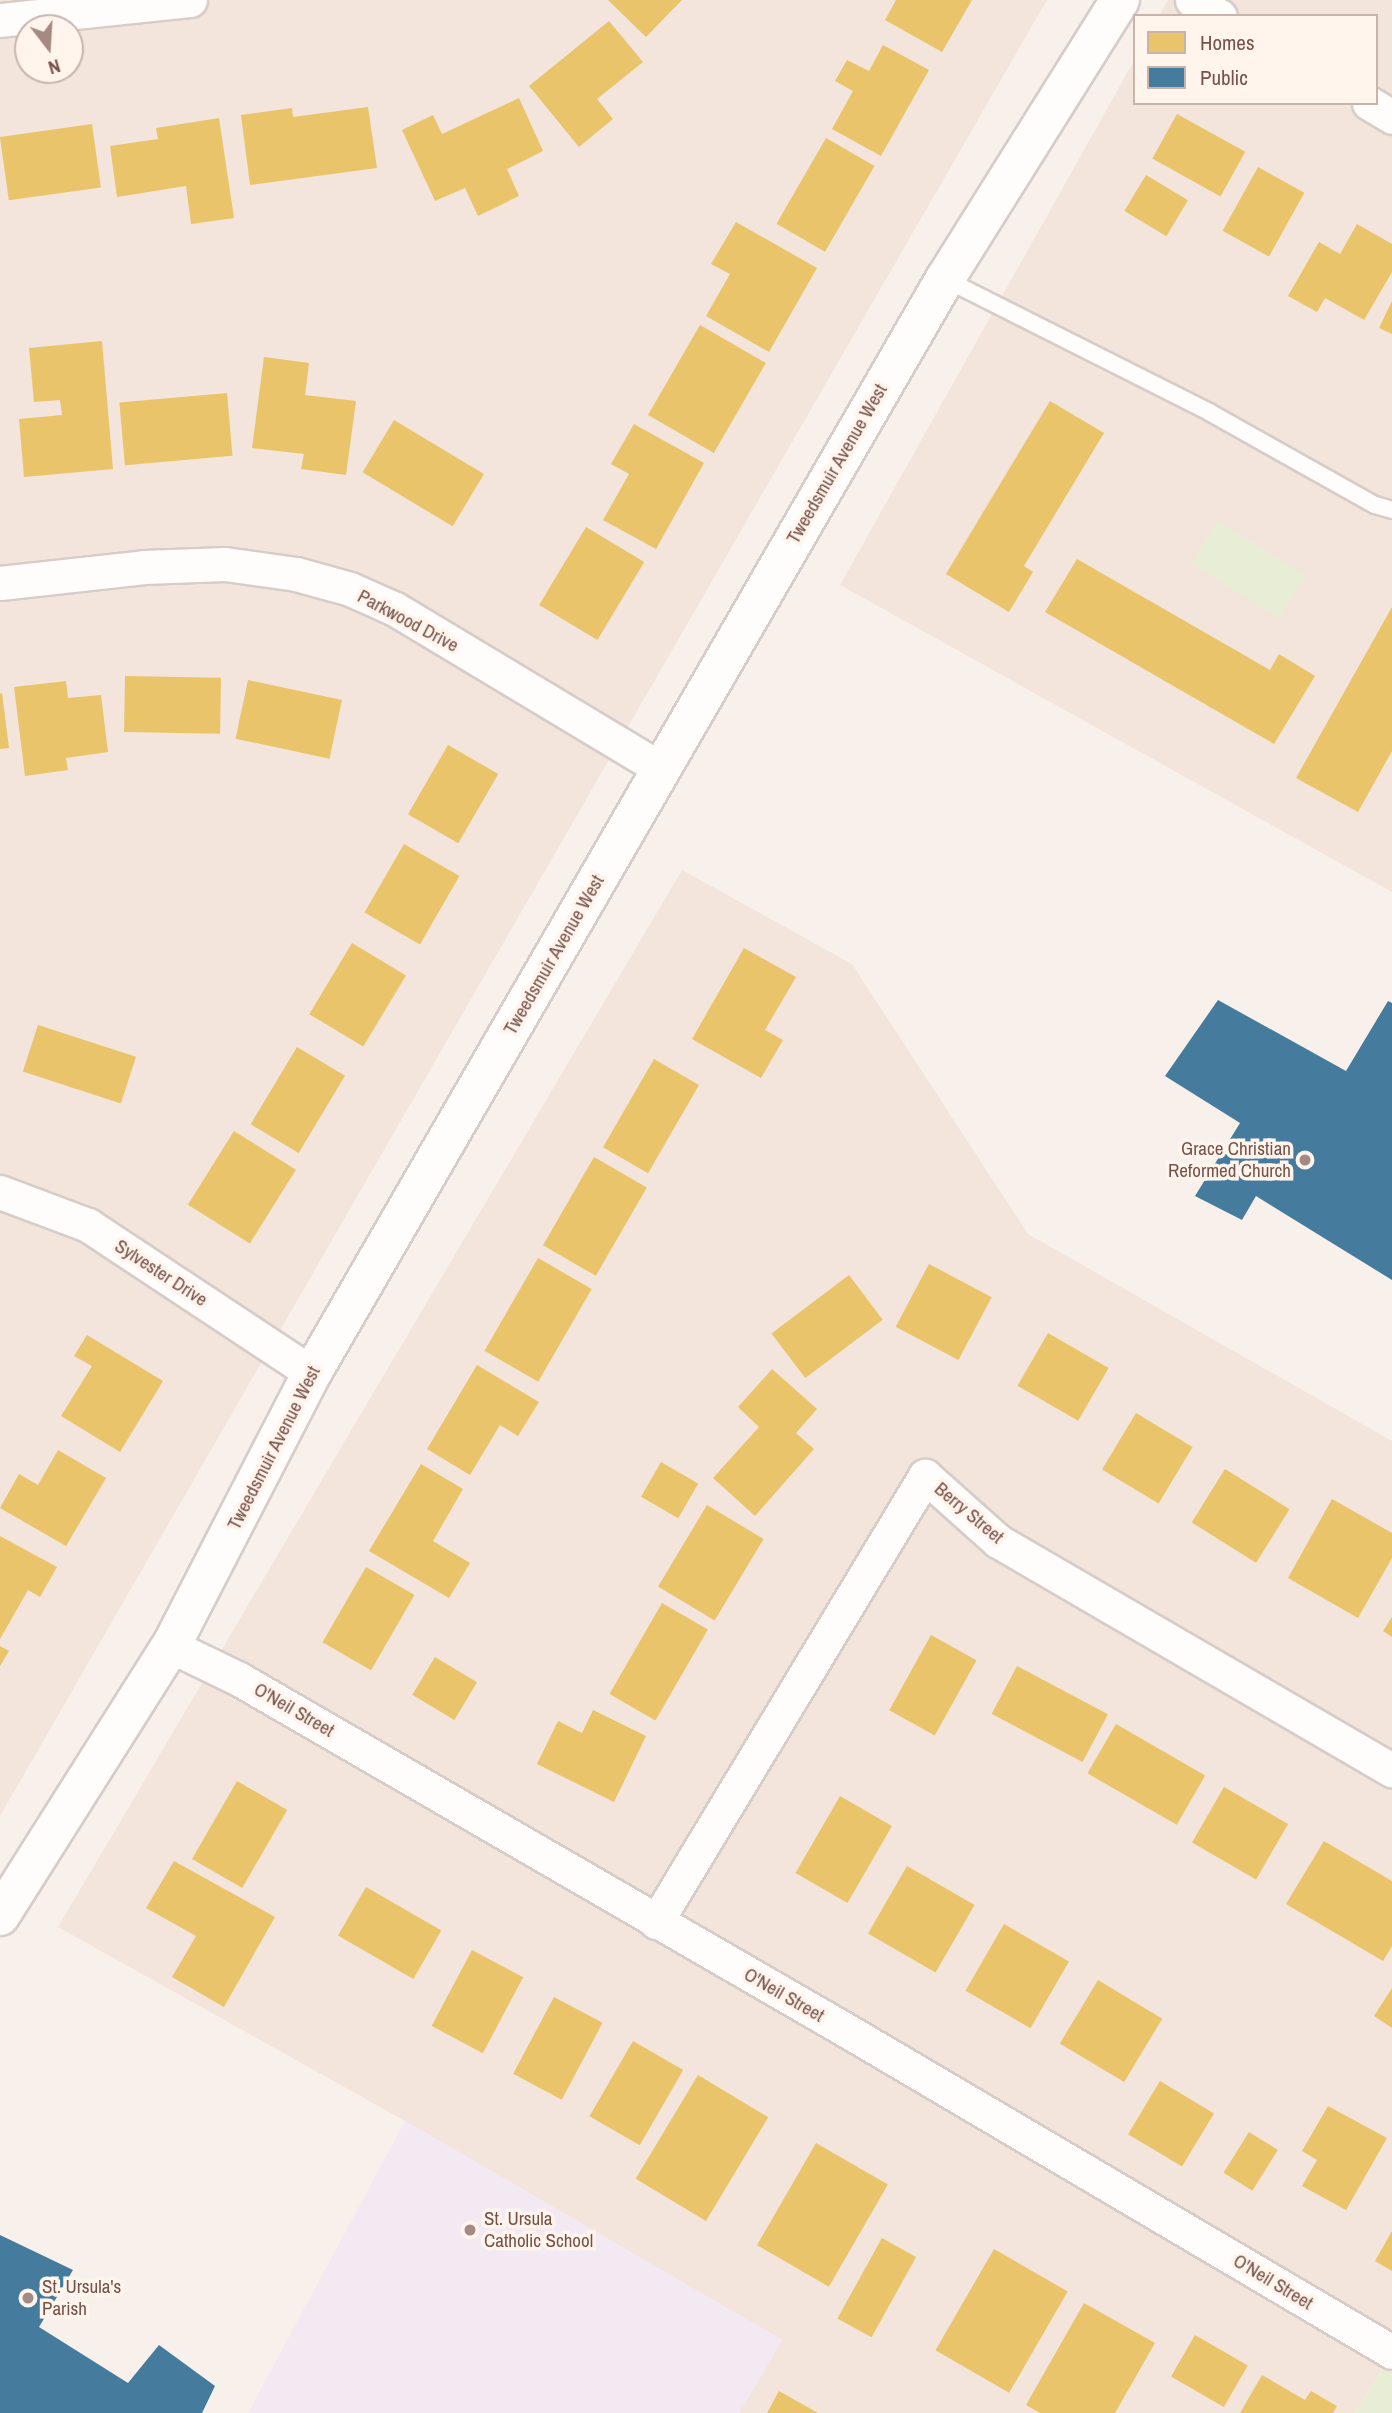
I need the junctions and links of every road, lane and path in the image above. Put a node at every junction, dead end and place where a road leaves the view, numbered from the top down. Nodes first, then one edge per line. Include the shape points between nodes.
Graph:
1 (190, 0) edge
2 (1120, 0) edge
3 (1192, 0) edge
4 (1216, 14) edge
5 (0, 20) edge
6 (1372, 105) edge
7 (1392, 117) edge
8 (945, 278) junction
9 (1392, 510) edge
10 (0, 583) edge
11 (661, 769) junction
12 (0, 1192) edge
13 (312, 1373) junction
14 (172, 1646) junction
15 (1392, 1770) edge
16 (0, 1916) edge
17 (656, 1922) junction
18 (1392, 2352) edge

1 - 5 street
2 - 8 street, Tweedsmuir Avenue West
3 - 4 street
6 - 7 street
8 - 9 lane
8 - 11 street, Tweedsmuir Avenue West
10 - 11 street, Parkwood Drive via 144,567 225,564 296,574 350,589 395,609
11 - 13 street, Tweedsmuir Avenue West
12 - 13 street, Sylvester Drive via 88,1225
13 - 14 street, Tweedsmuir Avenue West
14 - 16 street, Tweedsmuir Avenue West
14 - 17 street, O'Neil Street via 239,1679
15 - 17 street, Berry Street via 998,1541 925,1476
17 - 18 street, O'Neil Street

